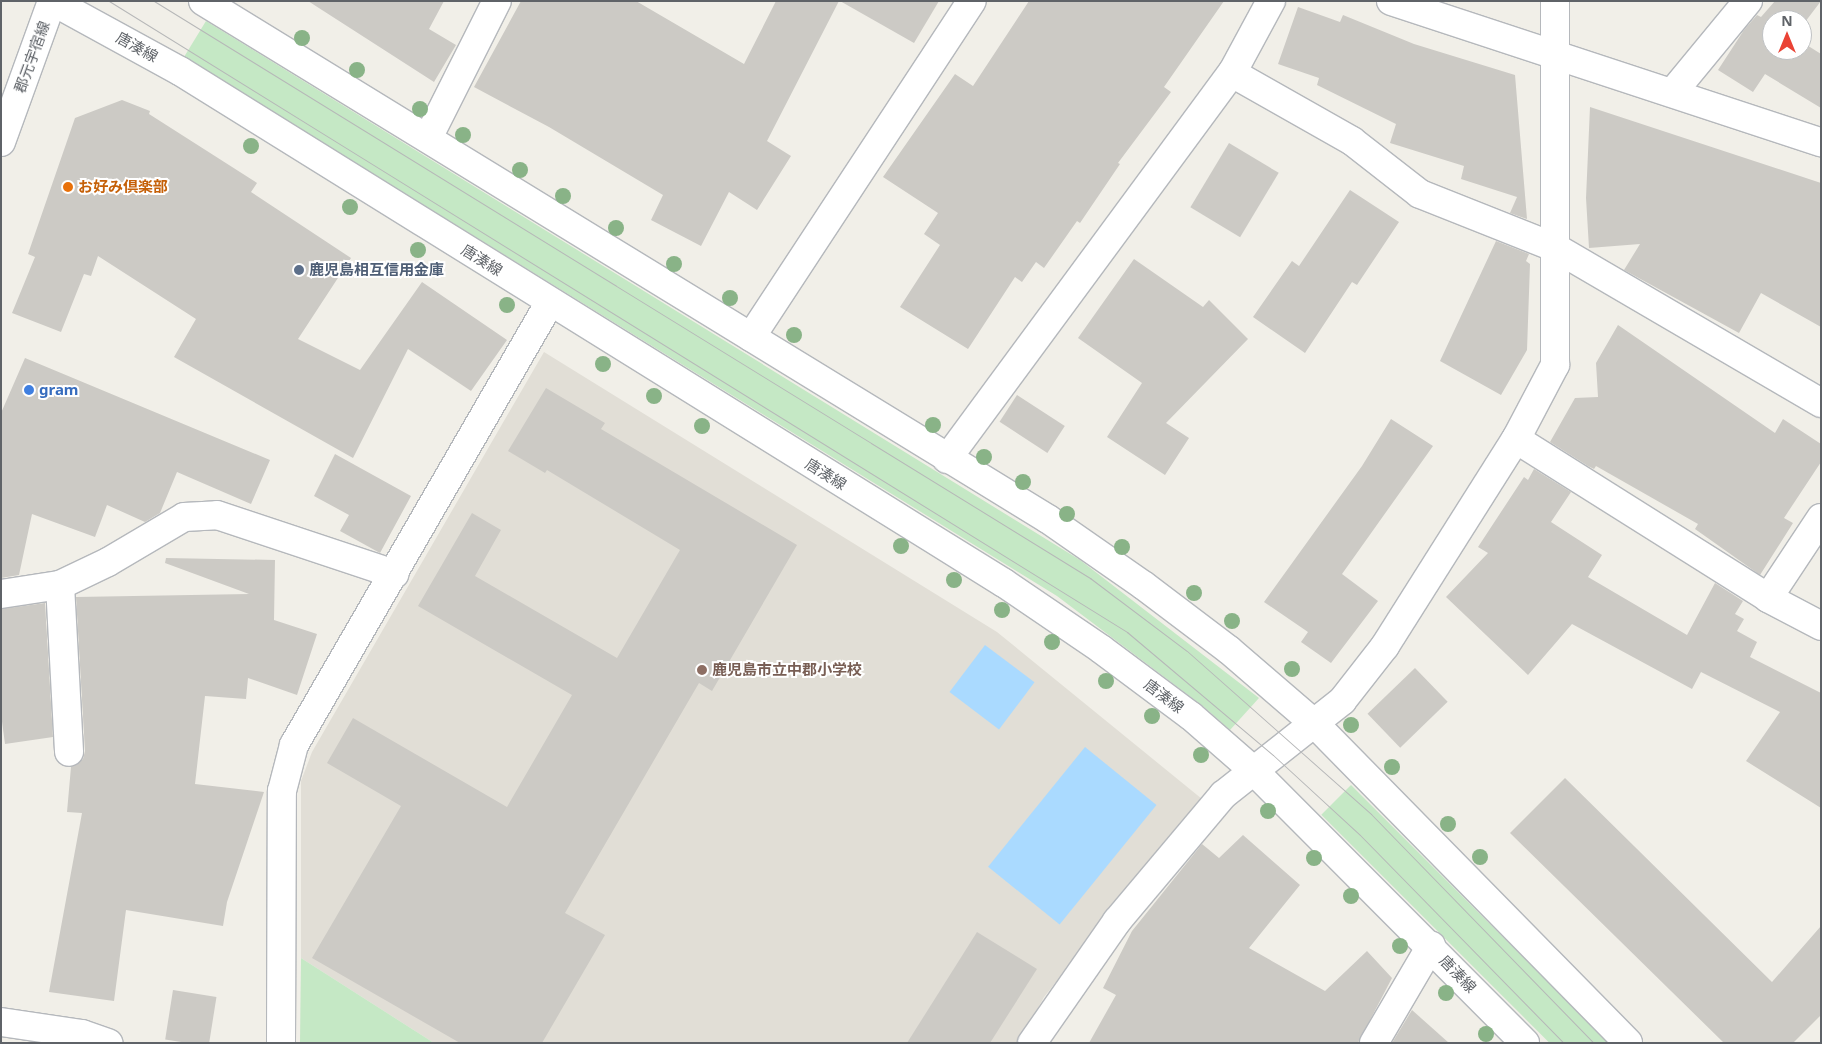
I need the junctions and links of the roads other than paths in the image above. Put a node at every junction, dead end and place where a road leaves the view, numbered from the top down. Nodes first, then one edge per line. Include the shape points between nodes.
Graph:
1 (52, 1) edge
2 (203, 1) edge
3 (497, 1) edge
4 (972, 1) edge
5 (1271, 1) edge
6 (1391, 1) edge
7 (1555, 1) edge
8 (1748, 1) edge
9 (1554, 55) junction
10 (1232, 72) junction
11 (1674, 92) junction
12 (428, 138) junction
13 (1, 142) edge
14 (1821, 142) edge
15 (1554, 247) junction
16 (550, 302) junction
17 (751, 337) junction
18 (1821, 403) edge
19 (1516, 439) junction
20 (947, 459) junction
21 (1821, 518) edge
22 (394, 574) junction
23 (60, 584) junction
24 (1, 594) edge
25 (1768, 598) junction
26 (1821, 626) edge
27 (1314, 723) junction
28 (70, 752) dead end
29 (1254, 771) junction
30 (1431, 946) junction
31 (1, 1022) edge
32 (108, 1043) edge
33 (281, 1043) edge
34 (1032, 1043) edge
35 (1374, 1043) edge
36 (1525, 1043) edge
37 (1628, 1043) edge

1 - 13 street, 郡元宇宿線
1 - 16 street, 唐湊線 via 158,58
2 - 12 street
3 - 12 street
4 - 17 street
5 - 10 street
6 - 9 street
7 - 9 street
8 - 11 street
9 - 11 street
9 - 15 street
10 - 15 street via 1352,141 1420,194
10 - 20 street
11 - 14 street
12 - 17 street
15 - 18 street
15 - 19 street via 1555,365
16 - 22 street
16 - 29 street, 唐湊線 via 1004,583 1191,716
17 - 20 street
19 - 25 street
19 - 27 street via 1385,646 1342,702
20 - 27 street via 1048,519 1143,585 1229,650
21 - 25 street
22 - 23 street via 217,515 184,516 108,562
22 - 33 street via 294,745 282,790
23 - 24 street
23 - 28 street
25 - 26 street
27 - 29 street
27 - 37 street
29 - 30 street, 唐湊線
29 - 34 street via 1223,795 1118,921
30 - 35 street
30 - 36 street, 唐湊線
31 - 32 street via 82,1034

